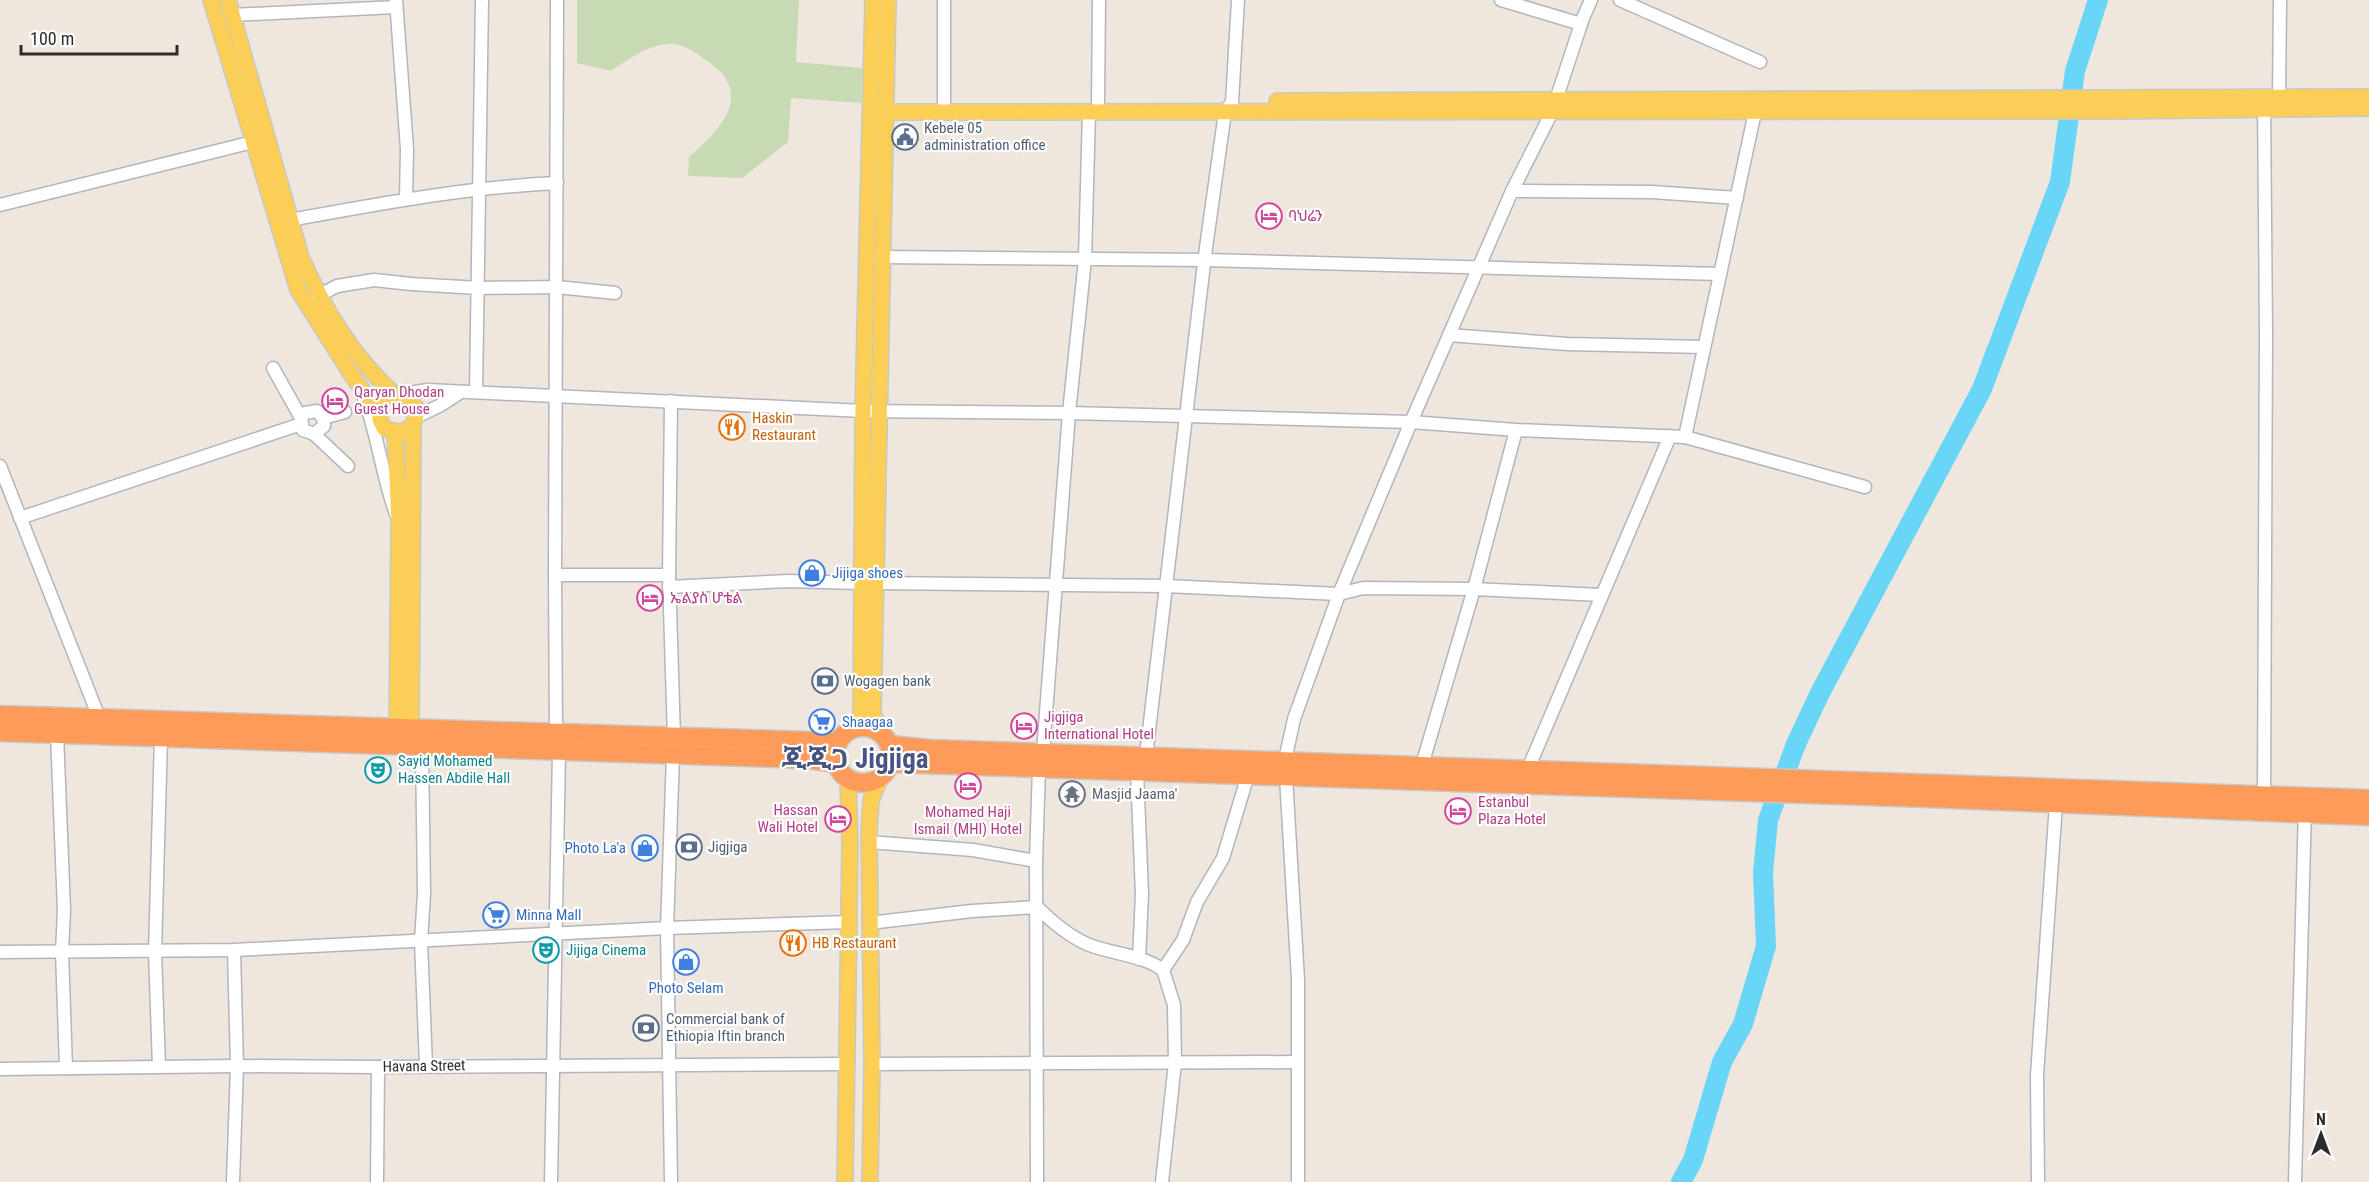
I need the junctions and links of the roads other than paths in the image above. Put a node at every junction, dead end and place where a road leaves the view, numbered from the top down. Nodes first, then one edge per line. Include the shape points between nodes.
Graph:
1 (211, 0) edge
2 (482, 0) edge
3 (557, 0) edge
4 (873, 0) edge
5 (888, 0) edge
6 (944, 0) edge
7 (1099, 0) edge
8 (1238, 0) edge
9 (1501, 0) edge
10 (1578, 0) edge
11 (1591, 0) edge
12 (1620, 0) edge
13 (2280, 0) edge
14 (396, 3) edge
15 (230, 7) edge
16 (1582, 21) junction
17 (1760, 62) dead end
18 (2369, 97) edge
19 (2269, 101) junction
20 (944, 103) junction
21 (1998, 105) junction
22 (1554, 106) junction
23 (878, 107) junction
24 (1093, 107) junction
25 (1229, 107) junction
26 (2369, 108) edge
27 (1755, 112) junction
28 (253, 142) junction
29 (557, 183) junction
30 (480, 188) junction
31 (1512, 191) junction
32 (1737, 198) junction
33 (405, 199) junction
34 (0, 205) edge
35 (290, 220) junction
36 (881, 258) junction
37 (1085, 259) junction
38 (1205, 260) junction
39 (1478, 268) junction
40 (1720, 274) junction
41 (557, 287) junction
42 (479, 288) junction
43 (615, 293) dead end
44 (318, 296) junction
45 (1449, 335) junction
46 (1704, 347) junction
47 (273, 368) dead end
48 (361, 388) junction
49 (461, 392) junction
50 (476, 392) junction
51 (397, 394) junction
52 (557, 397) junction
53 (670, 401) junction
54 (378, 411) junction
55 (870, 411) junction
56 (345, 412) dead end
57 (1070, 413) junction
58 (1186, 417) junction
59 (323, 418) junction
60 (301, 421) junction
61 (414, 421) junction
62 (1411, 422) junction
63 (1516, 430) junction
64 (395, 433) junction
65 (314, 434) junction
66 (1670, 436) junction
67 (1685, 437) junction
68 (0, 466) edge
69 (348, 466) dead end
70 (1865, 487) dead end
71 (20, 518) junction
72 (399, 522) junction
73 (555, 575) junction
74 (669, 581) junction
75 (867, 583) junction
76 (1057, 585) junction
77 (1166, 586) junction
78 (1474, 589) junction
79 (1339, 594) junction
80 (1601, 595) junction
81 (0, 715) edge
82 (99, 718) junction
83 (853, 729) junction
84 (0, 732) edge
85 (57, 734) junction
86 (106, 736) junction
87 (161, 738) junction
88 (408, 739) junction
89 (886, 739) junction
90 (558, 742) junction
91 (838, 742) junction
92 (673, 747) junction
93 (1041, 760) junction
94 (836, 763) junction
95 (1141, 763) junction
96 (1422, 765) junction
97 (1286, 768) junction
98 (1528, 769) junction
99 (886, 770) junction
100 (1248, 775) junction
101 (848, 778) junction
102 (1728, 784) junction
103 (1809, 786) junction
104 (2264, 795) junction
105 (2369, 799) edge
106 (2056, 804) junction
107 (2305, 805) junction
108 (2369, 816) edge
109 (869, 842) junction
110 (1036, 861) junction
111 (1037, 908) junction
112 (849, 922) junction
113 (869, 923) junction
114 (667, 928) junction
115 (554, 934) junction
116 (421, 941) junction
117 (234, 950) junction
118 (0, 952) edge
119 (62, 952) junction
120 (155, 952) junction
121 (1139, 959) junction
122 (1163, 970) junction
123 (1297, 1062) junction
124 (1175, 1063) junction
125 (848, 1064) junction
126 (872, 1064) junction
127 (1036, 1064) junction
128 (554, 1065) junction
129 (237, 1066) junction
130 (426, 1066) junction
131 (670, 1066) junction
132 (159, 1067) junction
133 (378, 1067) junction
134 (66, 1068) junction
135 (0, 1069) edge
136 (233, 1182) edge
137 (377, 1182) edge
138 (551, 1182) edge
139 (670, 1182) edge
140 (845, 1182) edge
141 (870, 1182) edge
142 (1037, 1182) edge
143 (1162, 1182) edge
144 (1298, 1182) edge
145 (2038, 1182) edge
146 (2295, 1182) edge

1 - 28 main road
2 - 30 street
3 - 29 street
4 - 23 main road
5 - 23 main road
6 - 20 street
7 - 24 street
8 - 25 street
9 - 16 street
10 - 16 street
11 - 16 street
12 - 17 street
13 - 19 street
14 - 15 street
14 - 33 street via 406,149
15 - 35 main road
16 - 22 street
18 - 19 main road
19 - 21 main road
19 - 26 main road
19 - 104 street
20 - 23 main road
20 - 24 main road
21 - 22 main road
21 - 27 main road
22 - 25 main road
22 - 27 main road
22 - 31 street
23 - 24 main road
23 - 36 main road
23 - 55 main road
24 - 25 main road
24 - 37 street
25 - 38 street
27 - 32 street
28 - 34 street
28 - 48 main road via 298,290
29 - 30 street
29 - 41 street
30 - 33 street
30 - 42 street
31 - 32 street via 1652,192
31 - 39 street
32 - 40 street
33 - 35 street
35 - 44 main road
36 - 37 street
36 - 55 main road
37 - 38 street
37 - 57 street
38 - 39 street
38 - 58 street
39 - 40 street
39 - 45 street
40 - 46 street
41 - 42 street
41 - 43 street
41 - 52 street
42 - 44 street via 374,280 336,286
42 - 50 street
44 - 51 main road via 362,363
45 - 46 street via 1567,344
45 - 62 street
46 - 67 street
47 - 60 street
48 - 54 main road
48 - 72 street
49 - 50 street
49 - 51 street via 428,390
49 - 61 street
50 - 52 street
51 - 54 main road via 383,400
51 - 61 main road via 411,400 417,411
52 - 53 street
52 - 73 street
53 - 55 street
53 - 74 street
54 - 64 main road via 384,428
55 - 57 street
55 - 75 main road
56 - 59 street
57 - 58 street
57 - 76 street
58 - 62 street
58 - 77 street
59 - 60 street via 317,411 310,411
59 - 65 street via 324,426
60 - 65 street via 303,430
60 - 71 street
61 - 64 main road via 405,431
61 - 88 main road
62 - 63 street
62 - 79 street
63 - 66 street
63 - 78 street
64 - 72 main road
65 - 69 street
66 - 67 street
66 - 80 street
67 - 70 street
68 - 71 street
71 - 82 street
72 - 88 main road
73 - 74 street
73 - 90 street
74 - 75 street
74 - 92 street
75 - 76 street
75 - 83 main road via 861,715
75 - 89 main road via 873,714
76 - 77 street
76 - 93 street
77 - 79 street
77 - 95 street
78 - 79 street via 1363,588
78 - 80 street
78 - 96 street
79 - 97 street via 1294,719
80 - 98 street
81 - 82 highway
82 - 86 street
82 - 88 highway
83 - 89 highway via 871,728
83 - 91 highway
84 - 85 highway
85 - 86 highway
85 - 119 street
86 - 87 highway
87 - 88 highway
87 - 120 street
88 - 90 highway
88 - 116 street via 424,894
89 - 93 highway via 930,749
89 - 99 highway
90 - 92 highway
90 - 115 street
91 - 92 highway
91 - 94 highway
92 - 94 highway
92 - 114 street
93 - 95 highway
93 - 99 highway
93 - 110 street
94 - 101 highway
95 - 97 highway
95 - 100 highway
95 - 121 street
96 - 97 highway
96 - 98 highway
97 - 100 highway
97 - 102 highway
97 - 123 street via 1298,980
98 - 102 highway
99 - 101 highway via 867,783
99 - 109 main road via 871,800
100 - 122 street via 1223,858 1197,902 1183,940
101 - 112 main road
102 - 103 highway
103 - 104 highway
103 - 106 highway
104 - 107 highway
105 - 107 highway
106 - 107 highway
106 - 145 street via 2037,1075
107 - 108 highway
107 - 146 street
109 - 110 street via 973,850
109 - 113 main road
110 - 111 street
111 - 113 street
111 - 121 street via 1067,933 1088,944
111 - 127 street
112 - 114 street
112 - 125 main road
113 - 126 main road
114 - 115 street
114 - 131 street
115 - 116 street
115 - 128 street
116 - 117 street
116 - 130 street
117 - 120 street
117 - 129 street
118 - 119 street
119 - 120 street
119 - 134 street
120 - 132 street
121 - 122 street
122 - 124 street via 1174,1005
123 - 124 street
123 - 144 street
124 - 127 street
124 - 143 street
125 - 131 street, Havana Street
125 - 140 main road
126 - 127 street
126 - 141 main road
127 - 142 street
128 - 130 street, Havana Street
128 - 131 street, Havana Street
128 - 138 street
129 - 132 street, Havana Street
129 - 133 street, Havana Street
129 - 136 street
130 - 133 street, Havana Street
131 - 139 street
132 - 134 street, Havana Street
133 - 137 street
134 - 135 street, Havana Street

